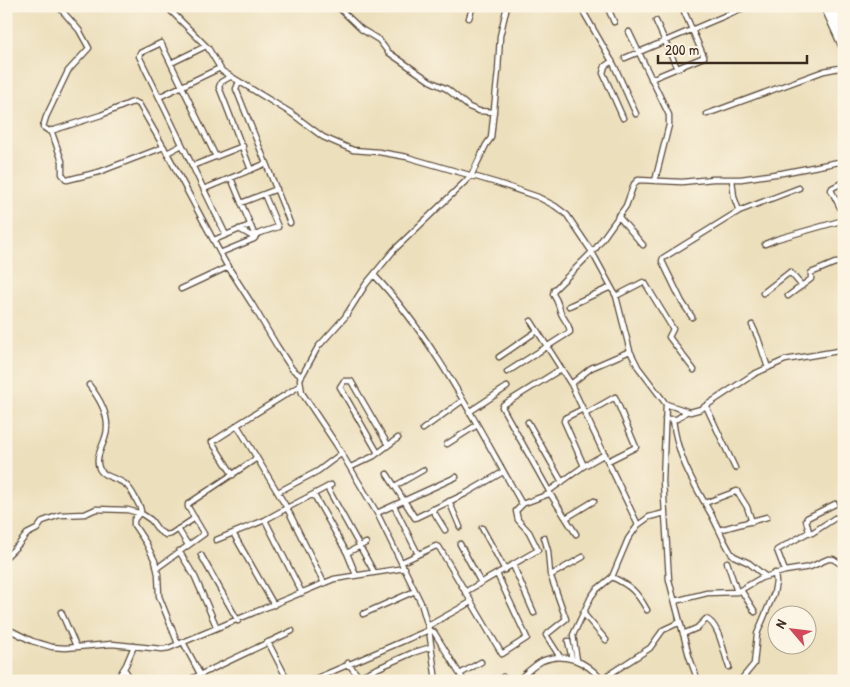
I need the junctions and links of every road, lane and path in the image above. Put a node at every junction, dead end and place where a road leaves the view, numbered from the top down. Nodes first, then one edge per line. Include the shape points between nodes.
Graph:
1 (58, 6) edge
2 (166, 6) edge
3 (337, 6) edge
4 (473, 6) edge
5 (507, 6) edge
6 (580, 6) edge
7 (607, 6) edge
8 (748, 6) edge
9 (823, 6) edge
10 (828, 6) edge
11 (833, 6) edge
12 (683, 8) dead end
13 (468, 18) dead end
14 (656, 21) dead end
15 (614, 22) dead end
16 (843, 26) edge
17 (693, 30) junction
18 (629, 32) dead end
19 (844, 39) edge
20 (664, 42) junction
21 (206, 46) junction
22 (844, 52) edge
23 (639, 53) junction
24 (625, 58) dead end
25 (612, 61) junction
26 (171, 63) junction
27 (844, 67) edge
28 (220, 68) junction
29 (677, 68) junction
30 (230, 77) junction
31 (651, 79) junction
32 (239, 82) junction
33 (182, 86) junction
34 (159, 97) junction
35 (494, 112) junction
36 (636, 114) dead end
37 (707, 114) dead end
38 (623, 118) dead end
39 (51, 130) junction
40 (182, 145) junction
41 (242, 146) junction
42 (164, 147) junction
43 (167, 153) junction
44 (216, 157) junction
45 (844, 161) edge
46 (189, 164) junction
47 (267, 164) junction
48 (251, 170) junction
49 (471, 176) junction
50 (231, 178) junction
51 (732, 179) junction
52 (655, 181) junction
53 (844, 182) edge
54 (277, 188) junction
55 (799, 188) dead end
56 (204, 189) junction
57 (264, 194) junction
58 (241, 203) junction
59 (740, 211) junction
60 (844, 215) edge
61 (618, 216) junction
62 (844, 220) edge
63 (290, 223) dead end
64 (250, 225) junction
65 (240, 229) junction
66 (226, 234) junction
67 (255, 237) junction
68 (214, 240) junction
69 (765, 244) dead end
70 (643, 245) dead end
71 (592, 252) junction
72 (220, 253) junction
73 (844, 263) edge
74 (228, 268) junction
75 (374, 275) junction
76 (802, 286) junction
77 (611, 288) junction
78 (181, 289) dead end
79 (763, 293) dead end
80 (616, 296) junction
81 (788, 296) dead end
82 (569, 306) dead end
83 (692, 317) dead end
84 (530, 321) dead end
85 (752, 325) dead end
86 (537, 331) junction
87 (547, 346) junction
88 (630, 350) junction
89 (844, 350) edge
90 (499, 357) dead end
91 (768, 368) junction
92 (561, 369) junction
93 (694, 370) dead end
94 (507, 372) dead end
95 (301, 376) junction
96 (571, 384) junction
97 (89, 385) dead end
98 (300, 385) junction
99 (507, 386) dead end
100 (462, 401) junction
101 (666, 404) junction
102 (706, 406) junction
103 (584, 411) junction
104 (469, 412) junction
105 (686, 412) junction
106 (665, 419) junction
107 (673, 420) junction
108 (528, 422) dead end
109 (476, 425) junction
110 (237, 426) junction
111 (424, 429) dead end
112 (664, 432) junction
113 (398, 438) dead end
114 (447, 444) dead end
115 (388, 445) junction
116 (342, 453) junction
117 (378, 453) junction
118 (605, 454) junction
119 (257, 458) junction
120 (608, 461) junction
121 (584, 466) junction
122 (351, 467) junction
123 (735, 468) dead end
124 (423, 470) dead end
125 (503, 472) junction
126 (387, 474) dead end
127 (233, 475) junction
128 (456, 477) dead end
129 (562, 482) junction
130 (395, 486) junction
131 (278, 492) junction
132 (549, 493) junction
133 (314, 495) junction
134 (404, 501) junction
135 (449, 501) junction
136 (594, 501) dead end
137 (705, 502) junction
138 (523, 504) junction
139 (835, 504) dead end
140 (394, 506) junction
141 (287, 508) junction
142 (432, 508) junction
143 (140, 513) junction
144 (377, 513) junction
145 (665, 513) junction
146 (767, 517) dead end
147 (195, 518) junction
148 (566, 518) junction
149 (834, 518) dead end
150 (265, 520) junction
151 (752, 522) junction
152 (638, 525) junction
153 (460, 527) dead end
154 (482, 528) dead end
155 (178, 529) junction
156 (445, 530) dead end
157 (719, 530) junction
158 (809, 532) junction
159 (232, 533) junction
160 (576, 534) dead end
161 (544, 537) dead end
162 (216, 540) dead end
163 (366, 543) dead end
164 (460, 544) dead end
165 (188, 545) junction
166 (360, 546) junction
167 (179, 551) junction
168 (347, 553) junction
169 (418, 554) junction
170 (201, 555) dead end
171 (6, 557) edge
172 (583, 557) dead end
173 (402, 562) junction
174 (727, 562) dead end
175 (513, 565) junction
176 (844, 566) edge
177 (157, 568) junction
178 (404, 568) junction
179 (505, 570) junction
180 (785, 571) junction
181 (374, 572) junction
182 (775, 573) junction
183 (497, 574) junction
184 (356, 575) junction
185 (551, 575) junction
186 (765, 576) junction
187 (612, 577) junction
188 (324, 583) junction
189 (481, 583) junction
190 (415, 591) junction
191 (739, 591) junction
192 (465, 592) junction
193 (302, 593) junction
194 (675, 601) junction
195 (470, 602) junction
196 (274, 604) junction
197 (647, 610) dead end
198 (60, 612) dead end
199 (754, 612) dead end
200 (534, 613) dead end
201 (583, 613) junction
202 (363, 614) dead end
203 (238, 621) junction
204 (680, 622) junction
205 (6, 628) edge
206 (217, 628) junction
207 (428, 628) junction
208 (292, 631) dead end
209 (683, 634) junction
210 (606, 640) dead end
211 (568, 641) dead end
212 (184, 642) junction
213 (268, 642) junction
214 (178, 644) junction
215 (76, 646) junction
216 (134, 646) junction
217 (431, 647) junction
218 (560, 657) junction
219 (575, 659) junction
220 (481, 662) dead end
221 (348, 663) junction
222 (729, 667) dead end
223 (124, 669) junction
224 (200, 674) junction
225 (460, 674) junction
226 (285, 675) dead end
227 (503, 677) dead end
228 (360, 679) edge
229 (600, 680) edge
230 (116, 681) edge
231 (129, 681) edge
232 (187, 681) edge
233 (310, 681) edge
234 (436, 681) edge
235 (464, 681) edge
236 (498, 681) edge
237 (517, 681) edge
238 (698, 681) edge
239 (740, 681) edge

1 - 39 street via 79,30 88,48 68,71 46,117 43,127
2 - 21 street
3 - 35 street via 361,29 379,40 388,52 430,81 448,89 479,111
4 - 13 street
5 - 35 street via 500,36
6 - 25 street
7 - 15 street
8 - 17 street
9 - 22 street
10 - 19 main road
11 - 16 street
12 - 17 street
14 - 20 street
17 - 20 street
17 - 29 street via 704,57
18 - 23 street
20 - 23 street
20 - 29 street
21 - 26 street
21 - 28 street
23 - 24 street
23 - 31 street
25 - 36 street
25 - 38 street via 605,66 603,73
26 - 33 street
26 - 34 street via 161,43 140,54
27 - 37 street via 824,71
28 - 30 street
28 - 33 street
29 - 31 street
30 - 32 street
30 - 41 street via 219,87
31 - 52 street via 669,115
32 - 47 street via 236,89
32 - 49 street via 317,134 345,148 408,156
33 - 34 street
33 - 44 street
34 - 40 street
35 - 49 street via 491,138
39 - 42 street via 134,102 139,104
39 - 42 street via 62,162 62,174 67,180 99,172
40 - 43 street
40 - 46 street
41 - 44 street
41 - 48 street
42 - 43 street
43 - 68 street
44 - 46 street
45 - 51 street
46 - 56 street
47 - 48 street
47 - 54 street
48 - 50 street
49 - 71 street via 538,196 555,206 567,215
49 - 75 street via 394,250
50 - 56 street
50 - 58 street
51 - 52 street
51 - 59 street
52 - 61 street via 636,182
53 - 60 street via 831,190
54 - 57 street
54 - 63 street
55 - 59 street
56 - 66 street
57 - 58 street
57 - 67 street via 278,227
58 - 64 street
59 - 83 street via 662,259
61 - 70 street
61 - 71 street
62 - 69 street
64 - 65 street
64 - 67 street
65 - 66 street
65 - 67 street
66 - 68 street
67 - 72 street
68 - 72 street
71 - 77 street
71 - 87 street via 554,290 561,314 571,330
72 - 74 street
73 - 76 street via 835,263 811,273 811,279
74 - 78 street
74 - 95 street via 287,362
75 - 95 street via 345,317 318,347
75 - 100 street via 399,303
76 - 79 street via 790,272
76 - 81 street
77 - 80 street
77 - 82 street
80 - 88 street
80 - 93 street via 645,282 673,329 668,337
84 - 86 street
85 - 91 street
86 - 87 street
86 - 90 street
87 - 92 street
87 - 94 street
88 - 96 street via 591,368
88 - 101 street via 638,367
89 - 91 street via 785,360
91 - 102 street via 740,382
92 - 96 street
92 - 132 street via 502,406
95 - 98 street
96 - 103 street
97 - 143 street via 98,396 106,418 106,438 98,457 100,469 126,485 140,507
98 - 110 street
98 - 116 street via 302,393
99 - 104 street
100 - 104 street
100 - 111 street
101 - 105 street
101 - 106 street
102 - 105 street
102 - 123 street
103 - 118 street
103 - 120 street via 615,397 636,447
103 - 121 street via 564,421
104 - 109 street
105 - 107 street
106 - 107 street
106 - 112 street
107 - 112 street
107 - 137 street via 684,464
108 - 129 street
109 - 114 street
109 - 125 street
110 - 119 street
110 - 127 street via 212,442
112 - 145 street via 662,481
113 - 115 street
115 - 117 street
115 - 117 street via 351,381 344,381 340,387
116 - 122 street
116 - 131 street via 318,471
117 - 122 street
118 - 120 street
118 - 121 street
119 - 127 street
119 - 131 street
120 - 152 street
121 - 129 street
122 - 144 street
124 - 130 street
125 - 135 street
125 - 138 street
126 - 130 street
127 - 147 street via 188,504
128 - 134 street
129 - 132 street
130 - 134 street
131 - 141 street
132 - 138 street
132 - 148 street
133 - 141 street
133 - 166 street via 329,486
133 - 168 street
134 - 140 street
134 - 142 street via 415,518
135 - 142 street
135 - 153 street
136 - 148 street
137 - 151 street via 737,490
137 - 157 street
138 - 175 street via 516,511 516,517 538,549
139 - 158 street via 806,519
140 - 144 street
140 - 169 street
141 - 150 street
141 - 188 street
142 - 156 street
143 - 155 street via 164,534
143 - 171 street via 96,509 85,514 56,516 43,521 27,534
143 - 177 street via 134,525
144 - 173 street
145 - 152 street via 649,517
145 - 194 street via 669,580
146 - 151 street
147 - 155 street
147 - 165 street via 204,534
148 - 160 street
149 - 158 street via 812,534
150 - 159 street
150 - 193 street
151 - 157 street
152 - 187 street via 630,534
154 - 179 street
155 - 165 street
157 - 186 street via 734,556
158 - 180 street via 777,550
159 - 162 street
159 - 196 street
161 - 185 street
163 - 166 street
164 - 189 street
165 - 167 street
166 - 168 street
166 - 181 street
167 - 177 street
167 - 206 street via 195,577
168 - 184 street
169 - 173 street
169 - 192 street via 436,546 439,548
170 - 203 street
172 - 185 street
173 - 178 street
174 - 191 street
175 - 179 street
175 - 200 street
176 - 180 street via 828,558 810,567
177 - 214 street via 159,596
178 - 181 street
178 - 190 street
179 - 183 street
180 - 182 street
181 - 184 street
182 - 186 street
182 - 239 street via 774,593 757,634 754,664
183 - 189 street
183 - 195 street via 527,639 501,654
184 - 188 street
185 - 218 street via 566,620 546,636
186 - 191 street
187 - 197 street via 637,593
187 - 201 street via 596,590
188 - 193 street
189 - 192 street
190 - 202 street
190 - 207 street
191 - 194 street via 707,593
191 - 199 street
192 - 195 street
193 - 196 street
194 - 204 street
195 - 207 street
196 - 203 street
198 - 215 street
201 - 210 street
201 - 219 street via 573,638
203 - 206 street
204 - 209 street
204 - 229 street via 663,630 650,648
205 - 215 street via 41,644 65,648
206 - 212 street
207 - 217 street
207 - 221 street
207 - 225 street via 434,632
208 - 213 street
209 - 222 street via 697,628 706,619 712,622
209 - 238 street
211 - 219 street
212 - 214 street
212 - 224 street
213 - 224 street
213 - 226 street
214 - 216 street via 162,649
215 - 216 street
216 - 223 street
217 - 228 street
217 - 234 street
218 - 219 street
218 - 237 street via 534,666
219 - 229 street via 594,671
220 - 225 street
221 - 228 street
221 - 233 street
223 - 230 street
223 - 231 street
224 - 232 street
225 - 235 street
227 - 236 street

